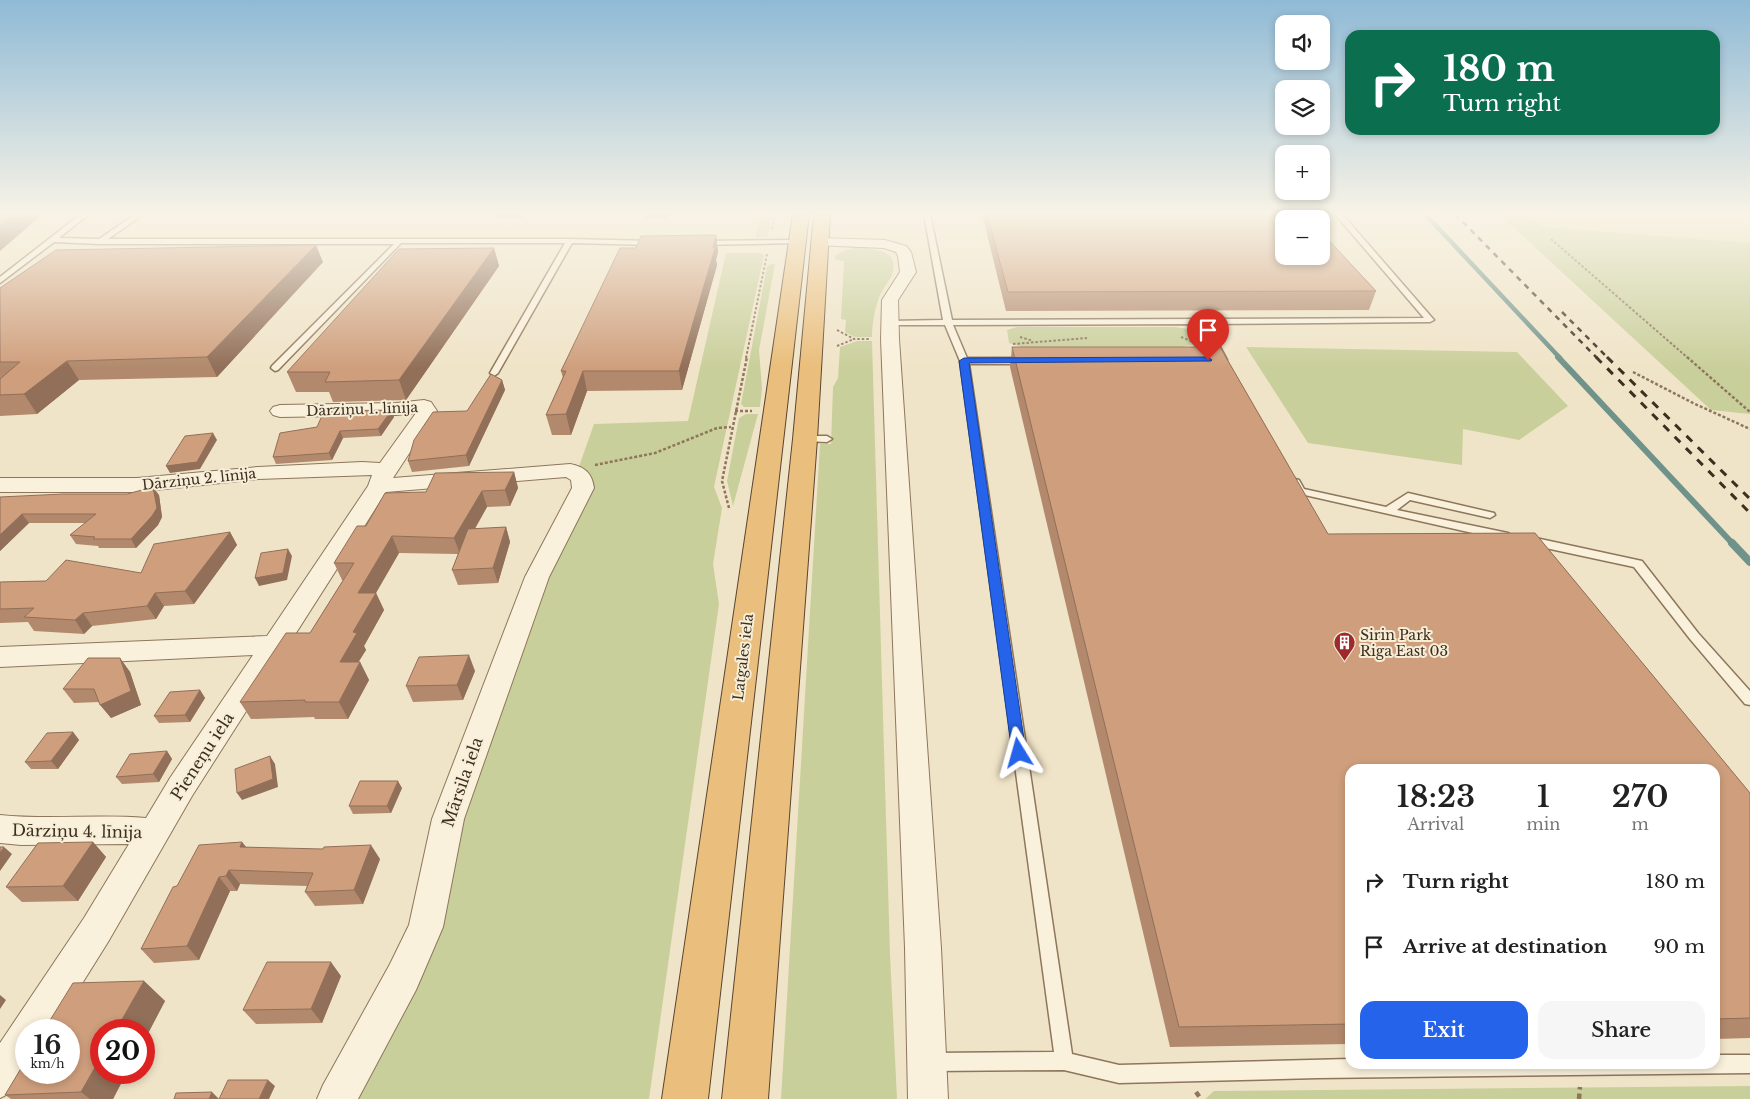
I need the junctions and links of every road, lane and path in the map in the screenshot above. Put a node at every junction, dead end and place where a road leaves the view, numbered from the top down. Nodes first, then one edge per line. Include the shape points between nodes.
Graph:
1 (20, 265) edge
2 (376, 265) edge
3 (556, 265) edge
4 (765, 265) edge
5 (808, 265) edge
6 (813, 265) edge
7 (907, 265) edge
8 (937, 265) edge
9 (1383, 265) edge
10 (1581, 265) edge
11 (0, 281) edge
12 (1203, 321) junction
13 (890, 323) junction
14 (948, 323) junction
15 (1177, 335) dead end
16 (854, 339) dead end
17 (836, 346) dead end
18 (1219, 351) junction
19 (1208, 360) edge
20 (964, 361) junction
21 (1032, 361) edge
22 (275, 368) dead end
23 (1633, 372) dead end
24 (494, 373) edge
25 (280, 411) dead end
26 (735, 411) junction
27 (761, 411) dead end
28 (1750, 412) edge
29 (731, 428) junction
30 (1750, 429) edge
31 (570, 470) junction
32 (1290, 474) edge
33 (382, 479) junction
34 (0, 486) edge
35 (729, 508) dead end
36 (1388, 511) junction
37 (1490, 515) dead end
38 (274, 645) junction
39 (0, 657) edge
40 (1750, 700) edge
41 (0, 829) edge
42 (155, 832) junction
43 (38, 1019) edge
44 (15, 1055) edge
45 (1064, 1061) junction
46 (927, 1062) junction
47 (1720, 1064) edge
48 (1750, 1064) edge
49 (1345, 1069) edge
50 (0, 1078) edge
51 (337, 1099) edge
52 (685, 1099) edge
53 (745, 1099) edge
54 (928, 1099) edge

1 - 11 lane
2 - 22 lane
3 - 24 lane
4 - 26 path
5 - 52 highway, Latgales iela
6 - 53 highway, Latgales iela via 816,439
7 - 13 street via 908,272 890,300
8 - 14 lane
9 - 12 lane via 1430,320
10 - 28 path
12 - 14 lane
12 - 18 lane
13 - 14 lane
13 - 46 street
14 - 20 lane
15 - 18 path
16 - 17 path
18 - 19 lane via 1228,368
20 - 21 lane
20 - 45 lane
23 - 30 path
25 - 33 street, Dārziņu 1. līnija via 424,406 427,411
26 - 27 path
26 - 29 path
29 - 31 path via 717,428 655,453
29 - 35 path via 722,481
31 - 33 street, Dārziņu 2. līnija
31 - 51 street, Mārsila iela via 582,477 583,488 536,578 448,819 426,927 404,977
32 - 36 lane via 1300,491
33 - 34 street, Dārziņu 2. līnija via 376,468 362,468 258,473 137,485
33 - 38 street, Pieneņu iela
36 - 37 lane via 1408,496
36 - 40 lane via 1638,564 1694,636
38 - 39 street
38 - 42 street, Pieneņu iela
41 - 42 street, Dārziņu 4. līnija
42 - 43 street, Pieneņu iela
44 - 50 street
45 - 46 lane
45 - 49 lane via 1119,1074
46 - 54 street
47 - 48 lane

